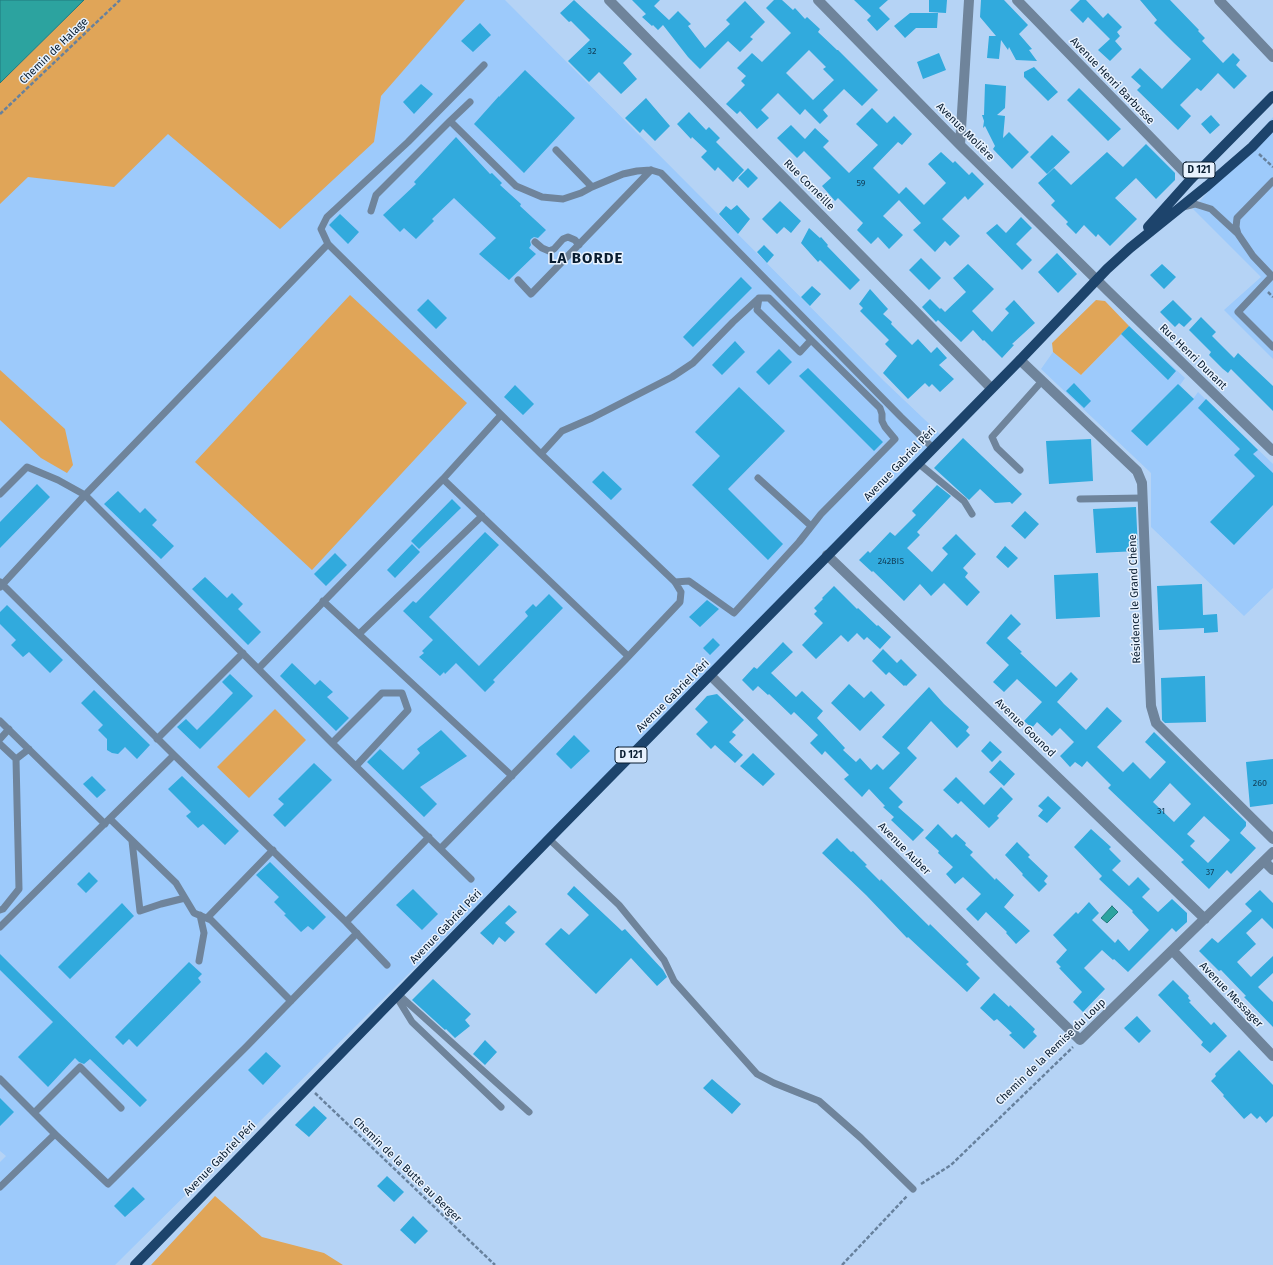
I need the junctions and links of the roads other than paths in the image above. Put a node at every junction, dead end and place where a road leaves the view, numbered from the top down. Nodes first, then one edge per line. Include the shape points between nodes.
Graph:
1 (609, 0) edge
2 (818, 0) edge
3 (969, 0) edge
4 (1017, 0) edge
5 (1219, 0) edge
6 (1273, 57) edge
7 (484, 65) dead end
8 (1273, 96) edge
9 (470, 102) dead end
10 (450, 121) junction
11 (1273, 124) edge
12 (960, 145) junction
13 (556, 150) dead end
14 (651, 170) junction
15 (1191, 179) junction
16 (1273, 181) edge
17 (592, 187) junction
18 (1179, 209) junction
19 (371, 211) dead end
20 (1238, 234) junction
21 (535, 242) dead end
22 (328, 244) junction
23 (579, 245) junction
24 (1130, 248) junction
25 (1097, 279) junction
26 (518, 280) dead end
27 (759, 298) junction
28 (811, 340) junction
29 (1273, 347) edge
30 (1020, 360) junction
31 (1042, 381) junction
32 (991, 388) junction
33 (501, 415) junction
34 (933, 448) junction
35 (1273, 451) edge
36 (541, 454) junction
37 (918, 463) junction
38 (1020, 470) dead end
39 (443, 478) junction
40 (758, 478) dead end
41 (0, 494) edge
42 (85, 495) junction
43 (1143, 498) junction
44 (1080, 499) dead end
45 (972, 514) dead end
46 (482, 516) junction
47 (811, 526) junction
48 (827, 555) junction
49 (675, 582) junction
50 (1, 584) edge
51 (323, 601) junction
52 (360, 634) junction
53 (243, 653) junction
54 (628, 656) junction
55 (258, 668) junction
56 (710, 675) junction
57 (411, 682) junction
58 (402, 693) junction
59 (0, 721) edge
60 (9, 729) junction
61 (0, 739) edge
62 (157, 739) junction
63 (332, 742) junction
64 (0, 744) edge
65 (29, 749) junction
66 (174, 756) junction
67 (16, 760) junction
68 (356, 766) junction
69 (512, 776) junction
70 (107, 821) junction
71 (429, 837) junction
72 (549, 839) junction
73 (1273, 839) edge
74 (132, 840) junction
75 (441, 848) junction
76 (273, 850) junction
77 (1273, 852) edge
78 (1264, 861) junction
79 (1273, 870) edge
80 (471, 879) dead end
81 (185, 898) junction
82 (0, 910) edge
83 (200, 915) junction
84 (208, 918) junction
85 (1205, 919) junction
86 (346, 922) junction
87 (0, 926) edge
88 (357, 933) junction
89 (1173, 951) junction
90 (199, 961) dead end
91 (387, 965) dead end
92 (397, 994) junction
93 (291, 1001) junction
94 (1080, 1040) joint
95 (1273, 1056) edge
96 (0, 1079) edge
97 (501, 1107) dead end
98 (121, 1108) dead end
99 (34, 1112) junction
100 (529, 1112) dead end
101 (56, 1134) junction
102 (0, 1187) edge
103 (913, 1189) road end
104 (135, 1265) edge

1 - 32 street, Rue Corneille
2 - 12 street, Avenue Molière
3 - 12 street
4 - 15 street, Avenue Henri Barbusse
5 - 6 street
7 - 22 lane via 408,142 327,218 321,229
8 - 15 main road, Avenue Gabriel Péri / D 121
9 - 10 lane
10 - 17 lane via 516,186 542,197 563,199
10 - 19 lane via 376,195
11 - 18 main road, Avenue Gabriel Péri / D 121 via 1252,147
12 - 25 street, Avenue Molière
13 - 17 lane
14 - 17 lane via 623,174
14 - 23 lane
14 - 34 lane via 661,173
15 - 24 main road, Avenue Gabriel Péri / D 121
16 - 20 lane via 1236,218
18 - 20 lane via 1195,204 1212,209
18 - 24 main road, Avenue Gabriel Péri / D 121
20 - 29 lane via 1253,256 1272,276 1238,312
21 - 23 lane via 549,250 568,237
22 - 33 lane
22 - 42 lane
23 - 26 lane via 531,294
24 - 25 main road, Avenue Gabriel Péri / D 121
25 - 30 main road, Avenue Gabriel Péri / D 121
25 - 35 street, Rue Henri Dunant
27 - 28 lane via 769,298
27 - 28 lane via 757,310 800,352
27 - 36 lane via 693,363 672,377 562,431
28 - 47 lane via 880,408 884,427 895,439
30 - 31 street, Résidence le Grand Chêne
30 - 32 main road, Avenue Gabriel Péri / D 121
31 - 38 lane via 992,437 997,448
31 - 43 street, Résidence le Grand Chêne via 1137,471 1142,483
32 - 34 main road, Avenue Gabriel Péri / D 121
33 - 36 lane
33 - 39 lane
34 - 37 main road, Avenue Gabriel Péri / D 121
36 - 49 lane
37 - 45 lane via 964,501
37 - 48 main road, Avenue Gabriel Péri / D 121
39 - 46 lane
39 - 51 lane
40 - 47 lane
41 - 42 lane via 27,467
42 - 50 lane
42 - 53 lane
43 - 44 lane
43 - 73 street, Résidence le Grand Chêne via 1151,706 1156,723
46 - 52 lane
46 - 54 lane
47 - 49 lane via 734,612 689,581
48 - 56 main road, Avenue Gabriel Péri / D 121
48 - 85 street, Avenue Gounod
49 - 54 lane via 681,592 680,602
50 - 62 lane
51 - 52 lane
51 - 55 lane
52 - 57 lane
53 - 55 lane
53 - 62 lane
54 - 69 lane
55 - 63 lane
56 - 72 main road, Avenue Gabriel Péri / D 121
56 - 94 street, Avenue Auber
57 - 58 lane
57 - 69 lane
58 - 63 lane via 382,693
58 - 68 lane via 408,710
59 - 60 lane
60 - 61 lane
60 - 65 lane
62 - 66 lane
63 - 68 lane
64 - 67 lane
65 - 67 lane
65 - 70 lane
66 - 70 lane
66 - 76 lane
67 - 82 lane via 19,889
68 - 71 lane
69 - 75 lane
70 - 74 lane
70 - 87 lane
71 - 75 lane
71 - 86 lane
72 - 92 main road, Avenue Gabriel Péri / D 121
72 - 103 lane via 619,905 664,960 674,981 757,1074 820,1101
74 - 81 lane via 176,883
74 - 81 lane via 140,911
75 - 80 lane
76 - 84 lane
76 - 86 lane
77 - 78 street, Chemin de la Remise du Loup
78 - 79 street
78 - 85 street, Chemin de la Remise du Loup
81 - 83 lane via 194,913
83 - 84 lane
83 - 90 lane via 204,933
84 - 93 lane
85 - 89 street, Chemin de la Remise du Loup
86 - 88 lane
88 - 91 lane
88 - 93 lane
89 - 94 street, Chemin de la Remise du Loup
89 - 95 street, Avenue Messager
92 - 97 lane via 412,1022
92 - 100 lane
92 - 104 main road, Avenue Gabriel Péri / D 121
93 - 101 lane via 108,1184
96 - 99 lane
98 - 99 lane via 80,1067
99 - 101 lane
101 - 102 lane

